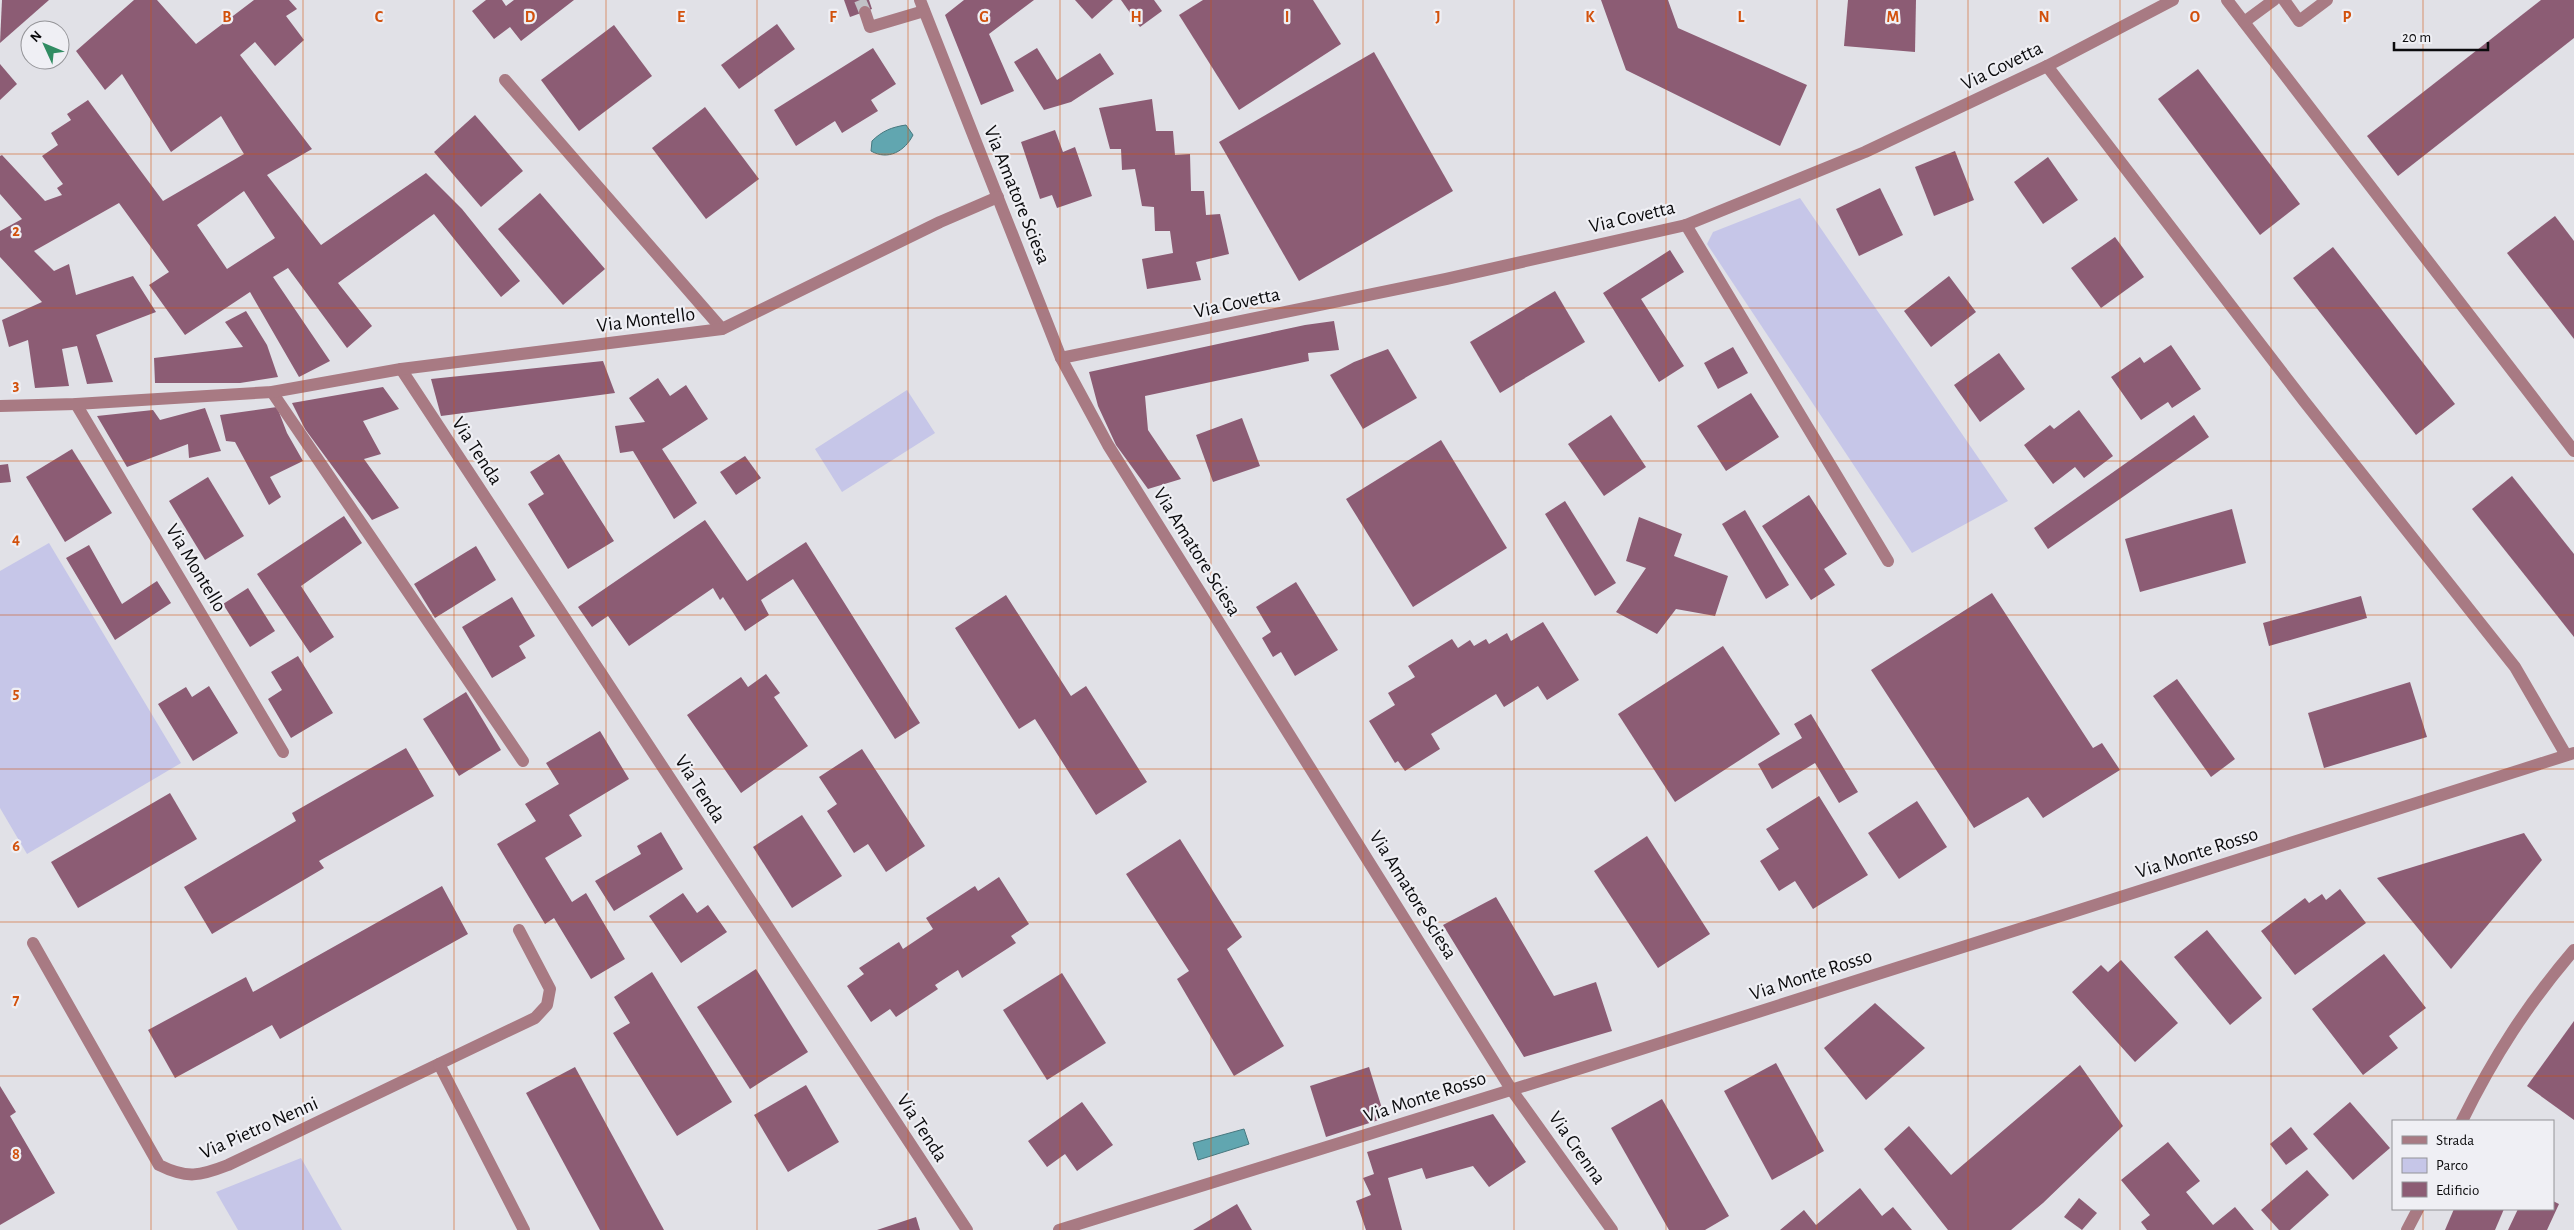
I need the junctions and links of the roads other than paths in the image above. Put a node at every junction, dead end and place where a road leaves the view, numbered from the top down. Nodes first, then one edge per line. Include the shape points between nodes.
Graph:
1 (2173, 0) edge
2 (2227, 0) edge
3 (2274, 0) edge
4 (2284, 0) edge
5 (2326, 0) edge
6 (922, 5) edge
7 (865, 12) tunnel mouth
8 (2244, 22) junction
9 (2047, 66) junction
10 (506, 80) dead end
11 (998, 197) junction
12 (1686, 225) junction
13 (722, 329) junction
14 (1061, 358) junction
15 (401, 370) junction
16 (272, 392) junction
17 (76, 404) junction
18 (0, 406) edge
19 (2574, 451) edge
20 (1888, 561) dead end
21 (283, 752) dead end
22 (2570, 754) edge
23 (523, 761) dead end
24 (520, 930) dead end
25 (33, 943) dead end
26 (2574, 950) edge
27 (439, 1064) junction
28 (1511, 1089) junction
29 (2463, 1120) edge
30 (2417, 1210) edge
31 (524, 1230) edge
32 (967, 1230) edge
33 (1059, 1230) edge
34 (1612, 1230) edge
35 (2407, 1230) edge

1 - 9 street, Via Covetta
2 - 8 street
3 - 8 street
4 - 5 street via 2299,21
6 - 7 street via 870,27
6 - 11 street, Via Amatore Sciesa
8 - 19 street
9 - 12 street, Via Covetta via 1866,152
9 - 22 street via 2304,401 2515,667
10 - 13 street
11 - 13 street, Via Montello
11 - 14 street, Via Amatore Sciesa
12 - 14 street, Via Covetta via 1446,279
12 - 20 street
13 - 15 street, Via Montello
14 - 28 street, Via Amatore Sciesa via 1108,445
15 - 16 street, Via Montello
15 - 32 street, Via Tenda
16 - 17 street, Via Montello
16 - 23 street
17 - 18 street, Via Montello
17 - 21 street, Via Montello
22 - 28 street, Via Monte Rosso
24 - 27 street, Via Pietro Nenni via 550,989 548,1005 535,1018
25 - 27 street, Via Pietro Nenni via 159,1165 176,1173 202,1175 228,1165
26 - 29 street via 2498,1050
27 - 31 street
28 - 33 street, Via Monte Rosso
28 - 34 street, Via Crenna
30 - 35 street

